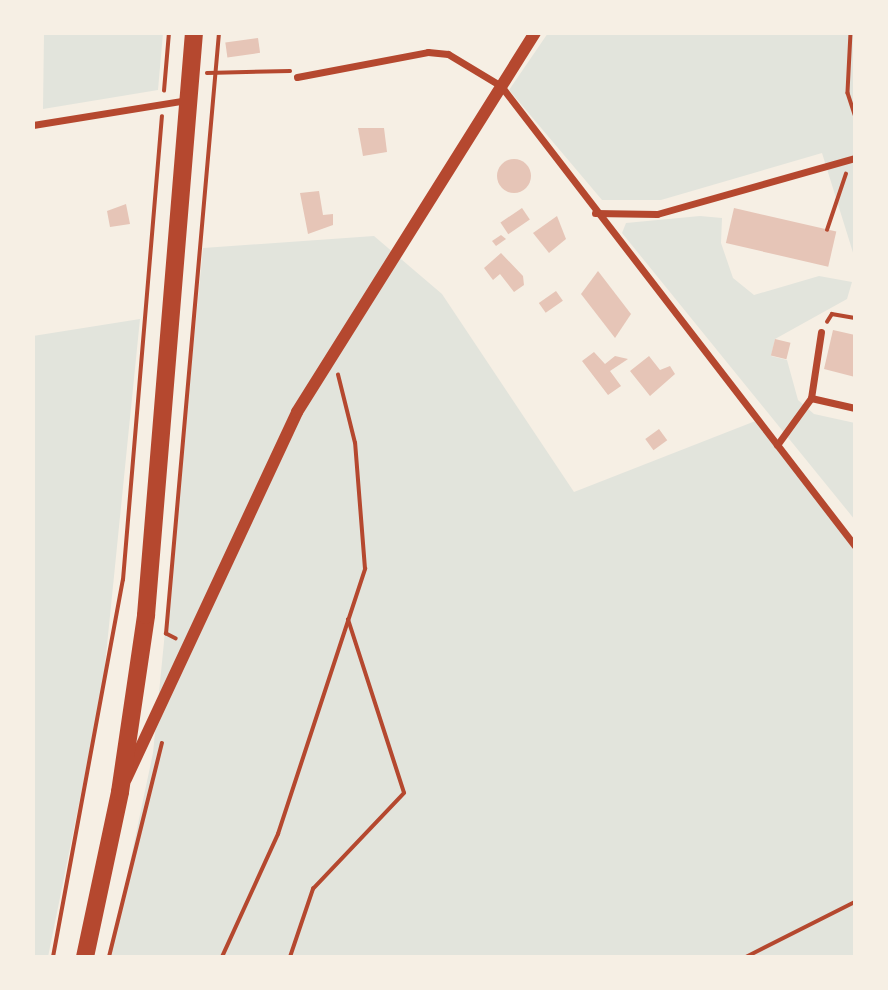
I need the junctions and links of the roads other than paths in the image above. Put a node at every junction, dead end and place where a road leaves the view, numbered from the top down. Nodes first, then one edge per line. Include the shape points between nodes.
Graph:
1 (194, 33) edge
2 (535, 33) edge
3 (297, 77) road end
4 (501, 86) junction
5 (189, 100) junction
6 (33, 125) edge
7 (853, 159) edge
8 (595, 213) junction
9 (821, 332) road end
10 (811, 398) junction
11 (855, 408) edge
12 (777, 445) junction
13 (855, 546) edge
14 (120, 792) junction
15 (85, 957) edge

1 - 5 main road
2 - 4 street
3 - 4 street via 428,52 448,54
4 - 8 street
4 - 14 street via 333,352 260,486
5 - 6 street
5 - 14 main road via 146,615
7 - 8 street via 657,214
8 - 12 street
9 - 10 street
10 - 11 street
10 - 12 street
12 - 13 street
14 - 15 main road

